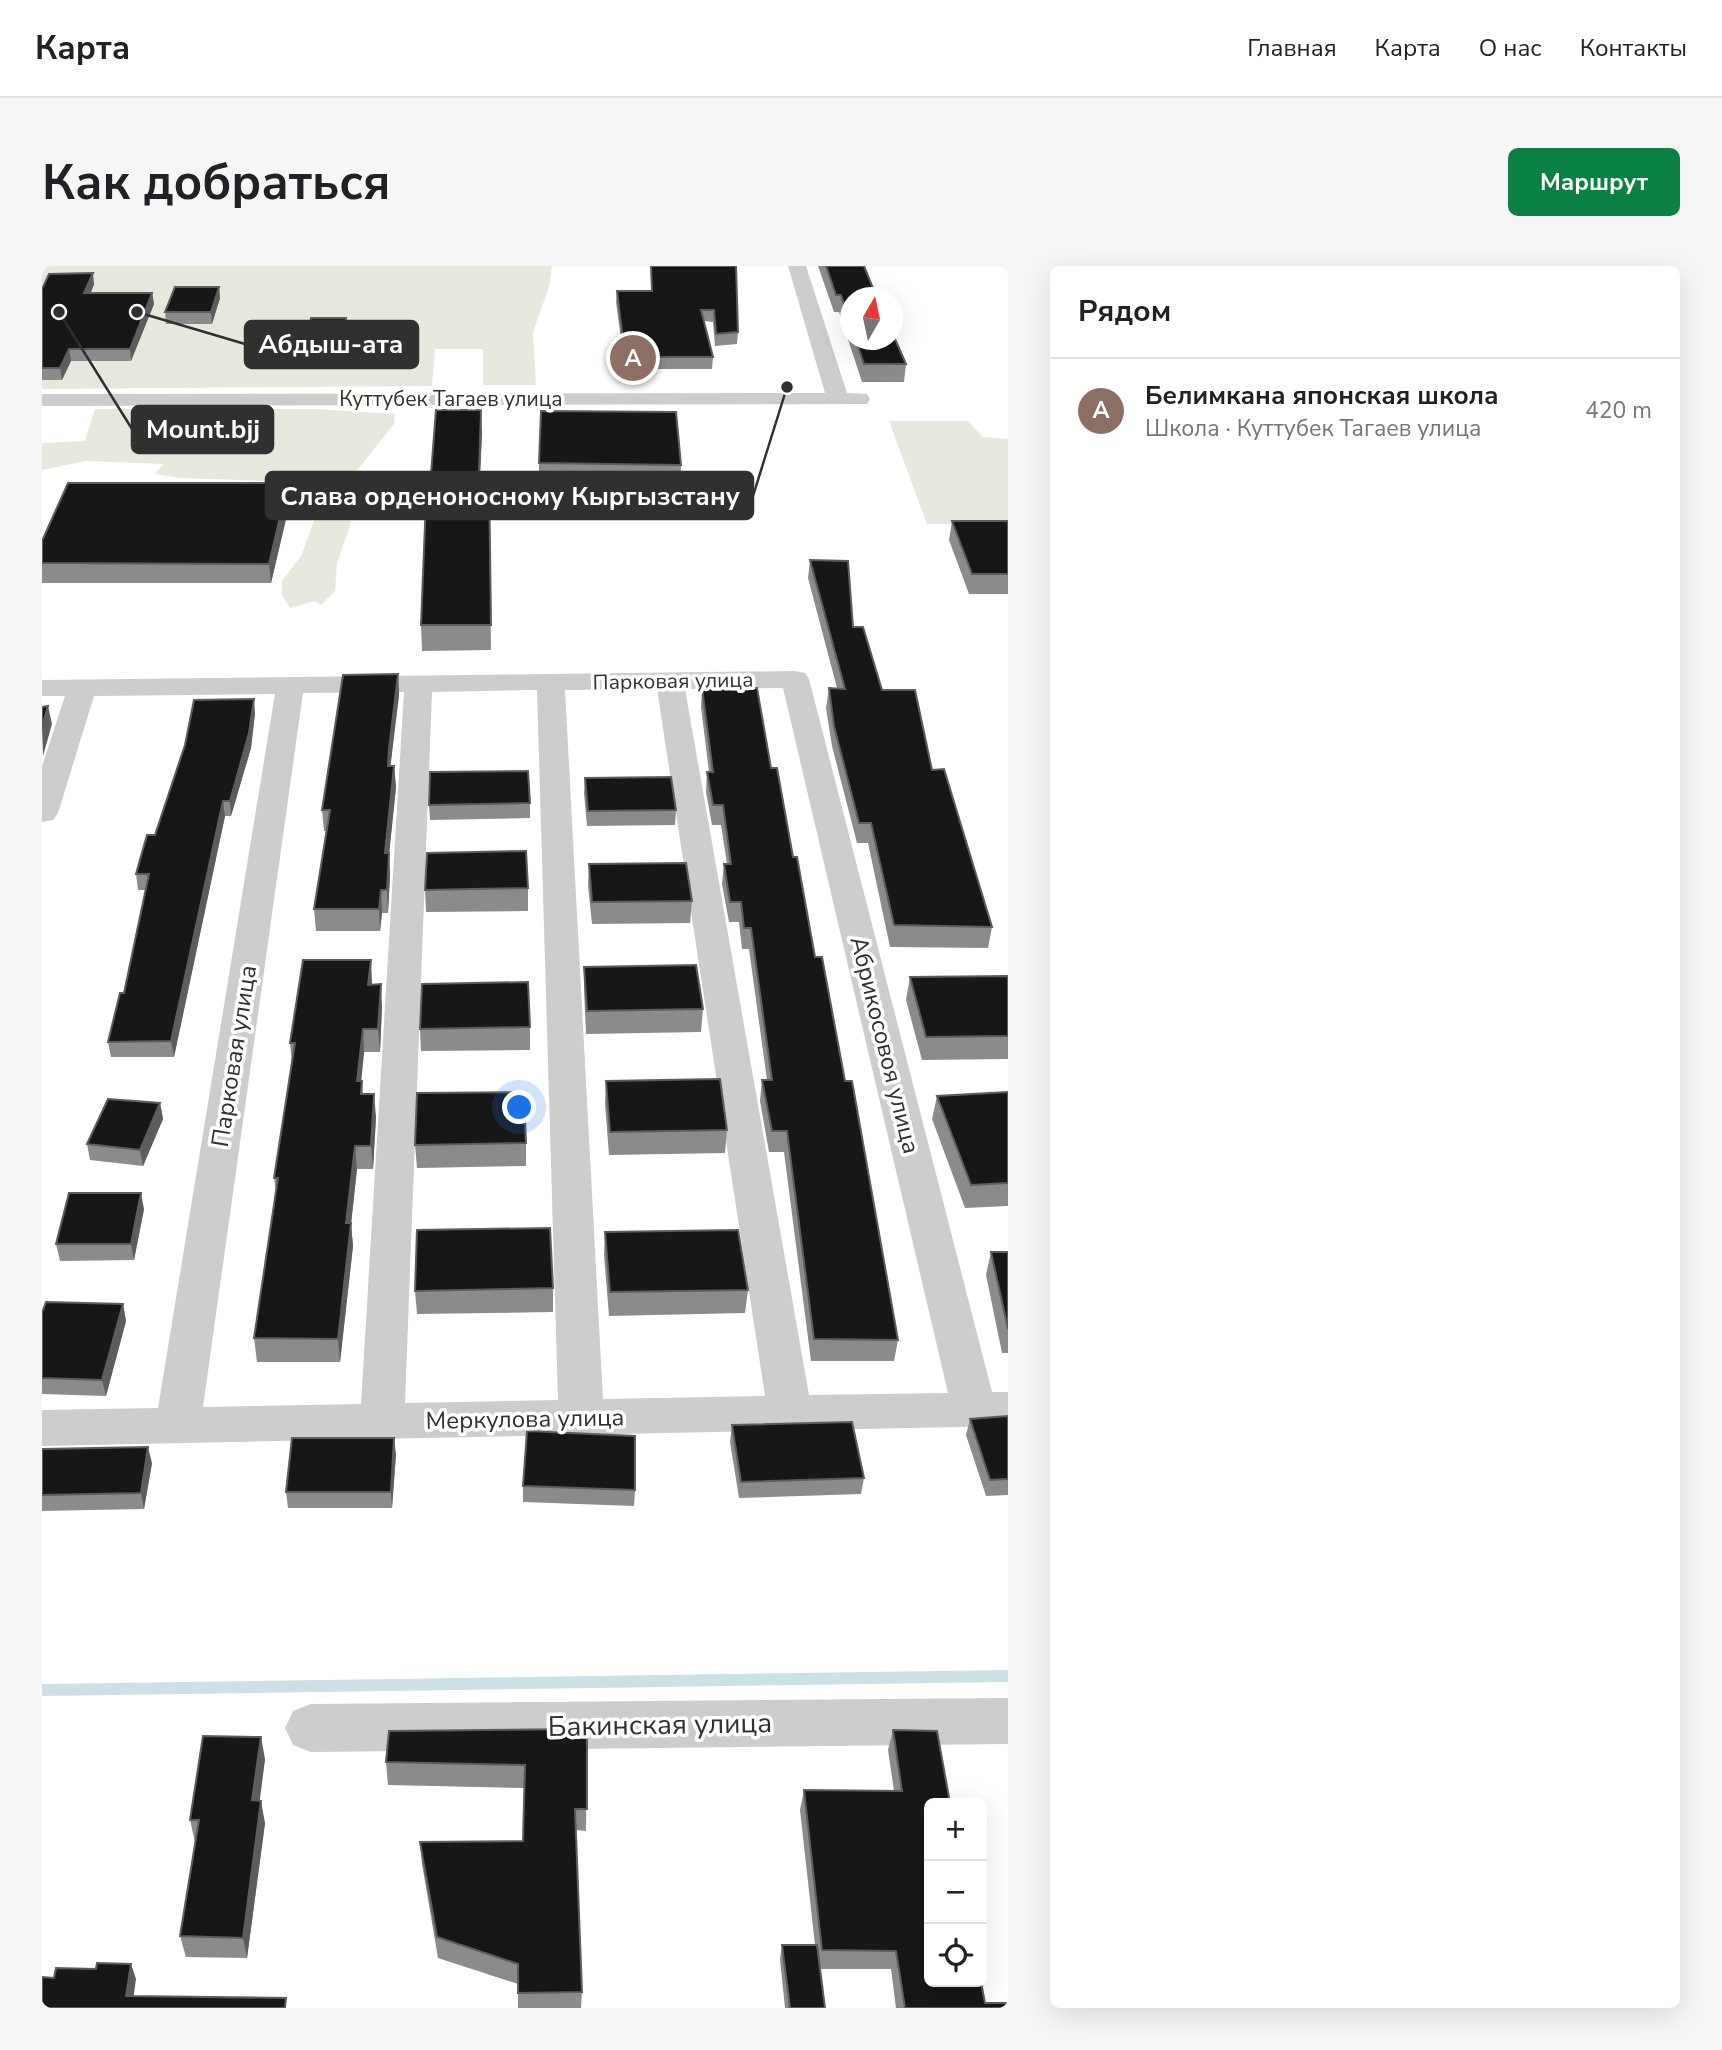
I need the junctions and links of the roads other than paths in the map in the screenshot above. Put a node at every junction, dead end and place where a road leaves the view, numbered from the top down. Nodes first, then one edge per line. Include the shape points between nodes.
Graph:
1 (797, 266) edge
2 (42, 400) edge
3 (795, 680) joint
4 (670, 681) junction
5 (551, 683) junction
6 (418, 685) junction
7 (290, 686) junction
8 (42, 688) edge
9 (82, 688) junction
10 (42, 813) edge
11 (991, 1409) edge
12 (790, 1414) junction
13 (581, 1418) junction
14 (382, 1422) junction
15 (178, 1426) junction
16 (42, 1429) edge
17 (1008, 1721) edge
18 (311, 1728) dead end

1 - 2 street, Куттубек Тагаев улица via 849,399
3 - 4 street, Парковая улица
3 - 11 street, Абрикосовоя улица
4 - 5 street, Парковая улица
4 - 12 street
5 - 6 street, Парковая улица
5 - 13 street
6 - 7 street, Парковая улица
6 - 14 street
7 - 9 street, Парковая улица
7 - 15 street, Парковая улица
8 - 9 street, Парковая улица
9 - 10 street
11 - 12 street, Меркулова улица
12 - 13 street, Меркулова улица
13 - 14 street, Меркулова улица
14 - 15 street, Меркулова улица
15 - 16 street, Меркулова улица
17 - 18 street, Бакинская улица

